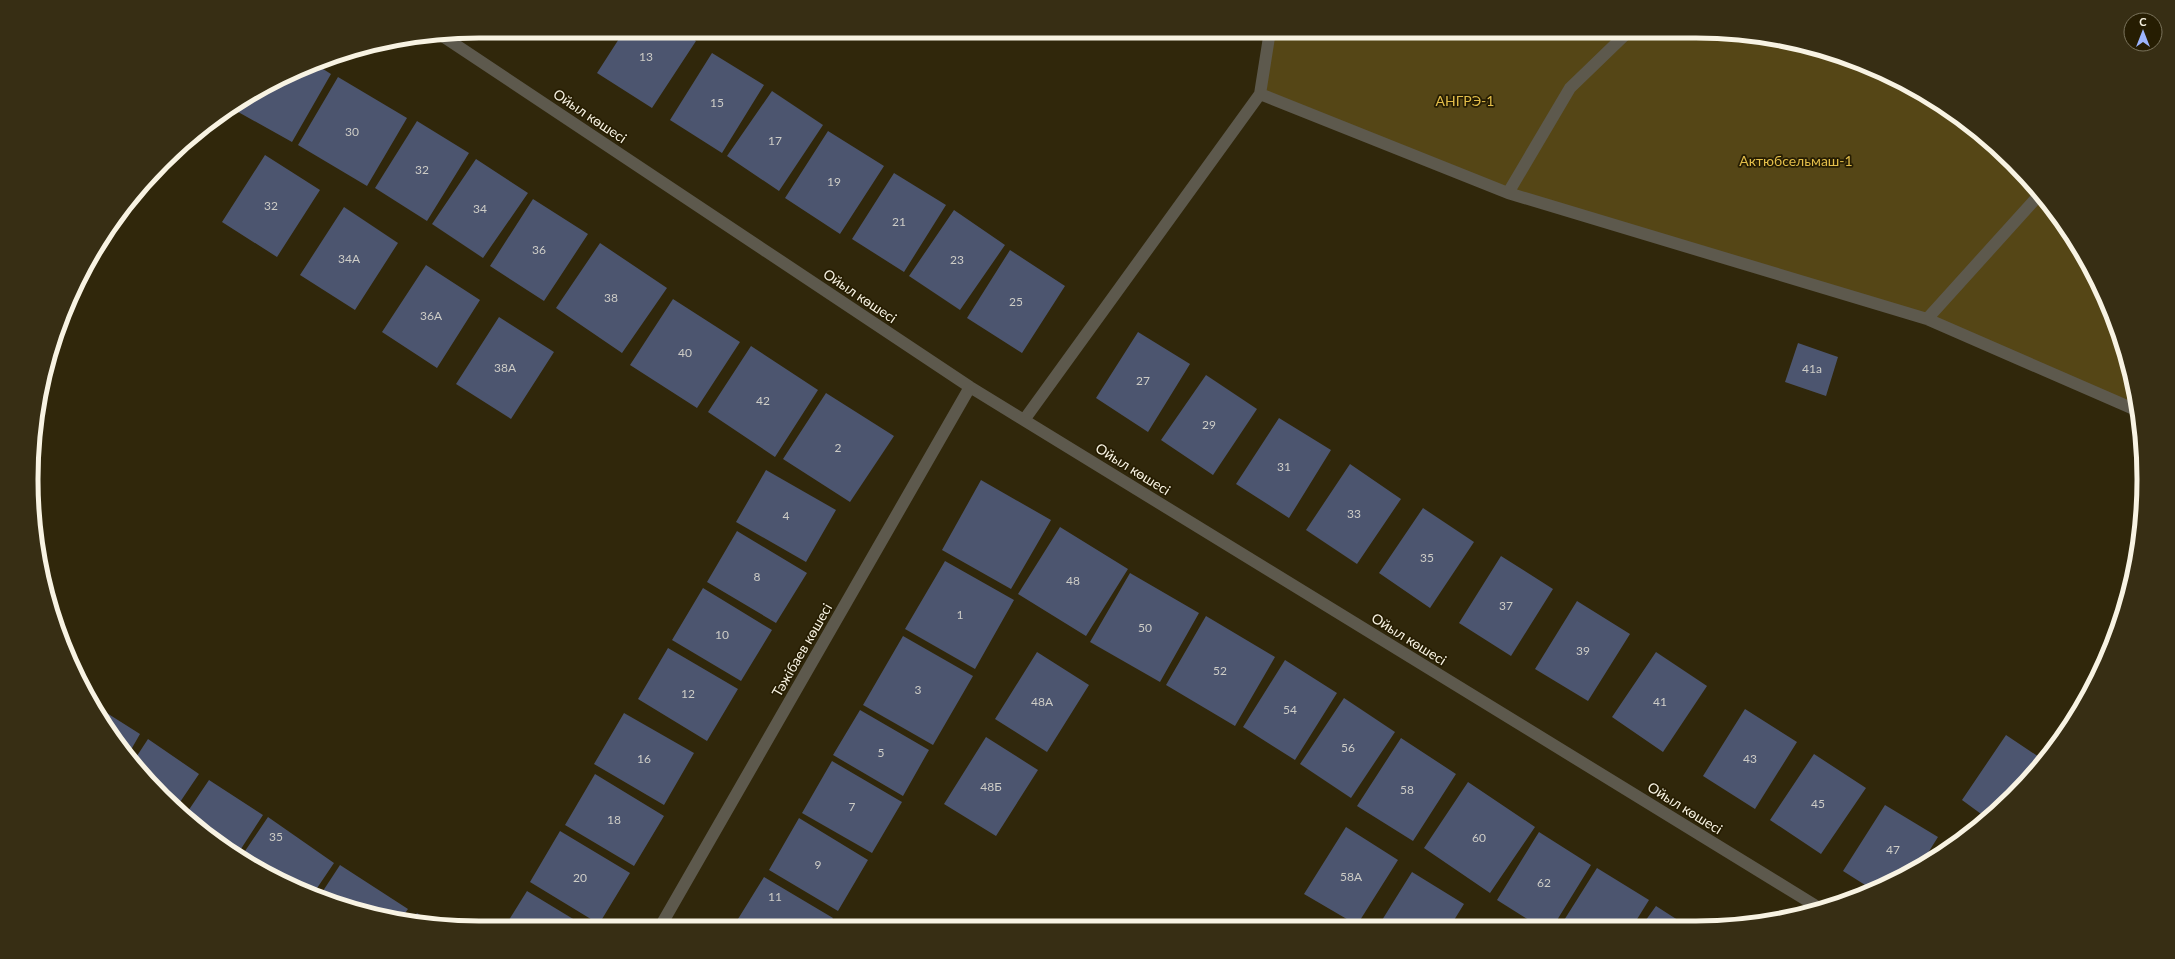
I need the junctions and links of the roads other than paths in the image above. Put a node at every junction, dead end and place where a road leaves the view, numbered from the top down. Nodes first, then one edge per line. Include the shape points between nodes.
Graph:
1 (1269, 38) edge
2 (1622, 38) edge
3 (448, 39) edge
4 (1260, 94) junction
5 (1508, 193) junction
6 (2036, 199) edge
7 (1927, 319) junction
8 (970, 387) junction
9 (2131, 408) edge
10 (1024, 420) junction
11 (1814, 905) edge
12 (664, 921) edge

1 - 4 street
2 - 5 street via 1570,88
3 - 8 street, Ойыл көшесі
4 - 5 street
4 - 10 street
5 - 7 street
6 - 7 street
7 - 9 street
8 - 10 street, Ойыл көшесі
8 - 12 street, Тәжібаев көшесі
10 - 11 street, Ойыл көшесі

